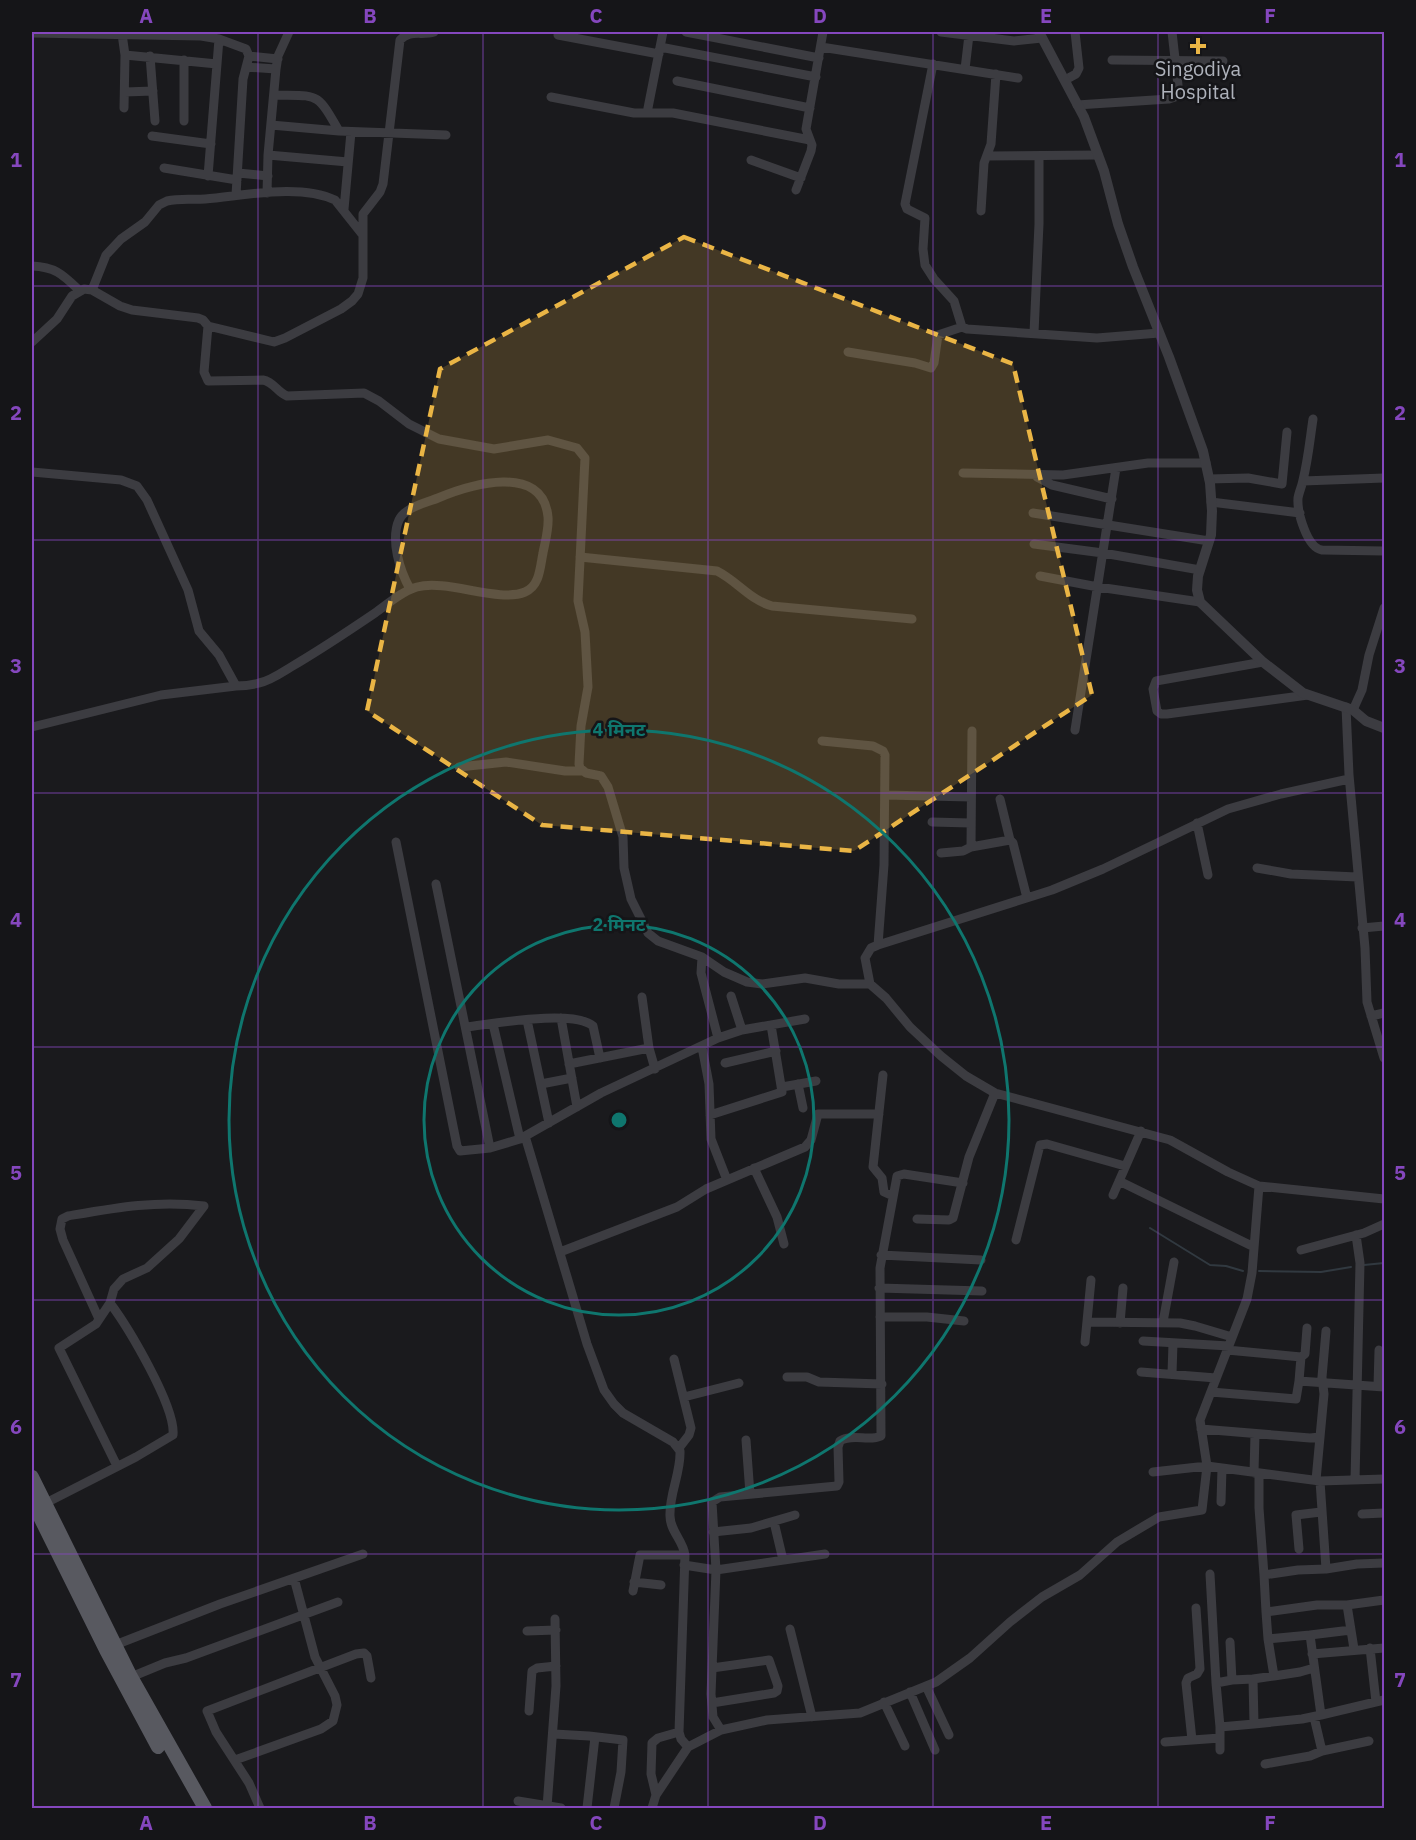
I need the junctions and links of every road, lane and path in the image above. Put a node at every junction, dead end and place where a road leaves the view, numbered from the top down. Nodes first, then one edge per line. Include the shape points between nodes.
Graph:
1 (53, 32) edge
2 (289, 32) edge
3 (434, 32) edge
4 (663, 32) edge
5 (686, 32) edge
6 (823, 32) edge
7 (941, 32) edge
8 (952, 32) edge
9 (1075, 32) edge
10 (1172, 32) edge
11 (32, 33) edge
12 (123, 33) edge
13 (558, 35) dead end
14 (969, 35) junction
15 (1040, 35) edge
16 (219, 39) junction
17 (821, 47) junction
18 (660, 50) junction
19 (125, 55) junction
20 (150, 56) junction
21 (249, 56) junction
22 (819, 58) junction
23 (184, 60) junction
24 (1112, 60) dead end
25 (1174, 60) junction
26 (278, 61) junction
27 (1223, 62) dead end
28 (217, 64) junction
29 (933, 64) junction
30 (246, 67) junction
31 (965, 69) junction
32 (996, 74) junction
33 (816, 77) junction
34 (1018, 78) dead end
35 (1065, 80) junction
36 (677, 81) dead end
37 (153, 90) junction
38 (125, 92) junction
39 (274, 95) junction
40 (551, 97) dead end
41 (1077, 105) junction
42 (124, 108) dead end
43 (810, 108) junction
44 (647, 113) junction
45 (155, 121) dead end
46 (184, 121) dead end
47 (271, 125) junction
48 (339, 131) junction
49 (351, 132) junction
50 (388, 133) junction
51 (446, 135) dead end
52 (152, 136) dead end
53 (810, 140) junction
54 (211, 144) junction
55 (1098, 154) junction
56 (268, 155) junction
57 (987, 156) junction
58 (1040, 156) junction
59 (751, 160) dead end
60 (348, 162) junction
61 (164, 168) dead end
62 (208, 176) junction
63 (238, 176) junction
64 (268, 176) junction
65 (801, 178) junction
66 (796, 190) dead end
67 (267, 193) junction
68 (236, 195) junction
69 (344, 209) junction
70 (981, 211) dead end
71 (362, 234) junction
72 (32, 266) edge
73 (92, 290) junction
74 (80, 291) junction
75 (208, 326) junction
76 (962, 327) junction
77 (1034, 333) junction
78 (1159, 333) junction
79 (32, 342) edge
80 (848, 352) dead end
81 (1313, 419) dead end
82 (1287, 432) dead end
83 (1206, 463) junction
84 (1116, 468) junction
85 (32, 472) edge
86 (963, 473) dead end
87 (1035, 476) junction
88 (1384, 478) edge
89 (1209, 480) junction
90 (1303, 480) junction
91 (1112, 500) junction
92 (1211, 502) junction
93 (1033, 513) dead end
94 (1300, 513) junction
95 (1107, 525) junction
96 (1209, 541) junction
97 (1034, 544) dead end
98 (1384, 551) edge
99 (1103, 553) junction
100 (580, 556) junction
101 (1200, 570) junction
102 (1040, 576) dead end
103 (1098, 587) junction
104 (410, 590) junction
105 (1200, 602) junction
106 (1384, 608) edge
107 (912, 619) dead end
108 (1263, 662) junction
109 (236, 686) junction
110 (1308, 695) junction
111 (1350, 708) junction
112 (32, 727) edge
113 (1384, 728) edge
114 (1075, 730) dead end
115 (972, 731) dead end
116 (822, 741) dead end
117 (459, 767) dead end
118 (585, 772) junction
119 (1349, 779) junction
120 (885, 795) junction
121 (970, 797) junction
122 (1000, 799) dead end
123 (932, 822) dead end
124 (970, 823) junction
125 (1197, 823) junction
126 (1010, 840) junction
127 (396, 842) dead end
128 (971, 847) junction
129 (941, 853) dead end
130 (1257, 868) dead end
131 (1208, 875) dead end
132 (1357, 877) junction
133 (436, 884) dead end
134 (1027, 898) junction
135 (1384, 926) edge
136 (1362, 928) junction
137 (878, 945) junction
138 (701, 962) junction
139 (870, 984) junction
140 (732, 996) dead end
141 (642, 997) dead end
142 (1384, 1013) edge
143 (1371, 1016) junction
144 (561, 1018) junction
145 (805, 1019) dead end
146 (527, 1020) junction
147 (493, 1024) junction
148 (771, 1025) junction
149 (466, 1028) junction
150 (742, 1030) junction
151 (718, 1038) junction
152 (702, 1047) junction
153 (649, 1048) junction
154 (776, 1051) junction
155 (1384, 1055) edge
156 (600, 1058) junction
157 (725, 1063) dead end
158 (569, 1064) junction
159 (655, 1069) junction
160 (883, 1076) dead end
161 (572, 1078) junction
162 (816, 1081) dead end
163 (541, 1084) junction
164 (798, 1084) junction
165 (782, 1087) junction
166 (995, 1093) junction
167 (577, 1107) junction
168 (804, 1108) dead end
169 (879, 1113) junction
170 (710, 1115) junction
171 (549, 1123) junction
172 (1141, 1131) junction
173 (523, 1137) junction
174 (490, 1148) junction
175 (1125, 1166) junction
176 (754, 1168) junction
177 (727, 1180) junction
178 (1119, 1181) junction
179 (963, 1183) junction
180 (1259, 1186) junction
181 (1113, 1195) dead end
182 (893, 1196) junction
183 (1384, 1199) edge
184 (917, 1219) dead end
185 (1384, 1224) edge
186 (1356, 1235) junction
187 (1016, 1240) dead end
188 (784, 1244) dead end
189 (1254, 1246) junction
190 (1301, 1250) dead end
191 (560, 1252) junction
192 (882, 1255) junction
193 (981, 1260) dead end
194 (1174, 1262) dead end
195 (1091, 1280) dead end
196 (879, 1287) junction
197 (1123, 1288) dead end
198 (982, 1291) dead end
199 (110, 1303) junction
200 (880, 1317) junction
201 (99, 1319) junction
202 (964, 1321) dead end
203 (1087, 1322) junction
204 (1163, 1322) junction
205 (1119, 1323) junction
206 (1307, 1328) dead end
207 (1326, 1331) dead end
208 (1143, 1341) dead end
209 (1085, 1342) dead end
210 (1173, 1343) junction
211 (1229, 1344) junction
212 (1379, 1350) dead end
213 (1301, 1357) junction
214 (674, 1359) dead end
215 (1141, 1372) dead end
216 (1172, 1374) junction
217 (787, 1377) dead end
218 (1216, 1378) junction
219 (1299, 1381) junction
220 (739, 1383) dead end
221 (1323, 1383) junction
222 (882, 1384) junction
223 (1358, 1385) junction
224 (1381, 1386) edge
225 (1211, 1392) junction
226 (684, 1397) junction
227 (1201, 1430) junction
228 (1256, 1434) junction
229 (1320, 1437) junction
230 (746, 1440) dead end
231 (679, 1448) junction
232 (117, 1466) junction
233 (1207, 1466) junction
234 (1222, 1468) junction
235 (1153, 1472) dead end
236 (1257, 1474) junction
237 (32, 1477) edge
238 (1384, 1479) edge
239 (1355, 1480) junction
240 (1318, 1481) junction
241 (750, 1494) junction
242 (1221, 1502) dead end
243 (37, 1504) edge
244 (1321, 1512) junction
245 (1384, 1513) edge
246 (1362, 1514) dead end
247 (795, 1515) dead end
248 (774, 1522) junction
249 (713, 1532) junction
250 (1299, 1549) dead end
251 (363, 1554) dead end
252 (825, 1554) dead end
253 (684, 1560) junction
254 (783, 1560) junction
255 (1384, 1563) edge
256 (1326, 1569) junction
257 (716, 1570) junction
258 (1210, 1574) dead end
259 (1264, 1575) junction
260 (294, 1578) junction
261 (662, 1585) dead end
262 (1384, 1600) edge
263 (338, 1602) dead end
264 (1347, 1605) junction
265 (1196, 1608) dead end
266 (1266, 1612) junction
267 (304, 1616) junction
268 (555, 1619) dead end
269 (790, 1629) dead end
270 (556, 1630) junction
271 (1351, 1630) junction
272 (526, 1631) dead end
273 (1310, 1635) junction
274 (1268, 1639) junction
275 (1230, 1642) dead end
276 (115, 1645) junction
277 (1370, 1648) junction
278 (1384, 1648) edge
279 (1354, 1649) junction
280 (1312, 1654) junction
281 (556, 1665) junction
282 (320, 1667) junction
283 (711, 1668) junction
284 (1314, 1668) junction
285 (1274, 1676) junction
286 (131, 1677) junction
287 (371, 1678) dead end
288 (1253, 1679) junction
289 (1232, 1680) junction
290 (1216, 1683) junction
291 (926, 1686) junction
292 (910, 1692) junction
293 (1380, 1701) edge
294 (884, 1702) junction
295 (712, 1703) junction
296 (529, 1711) dead end
297 (1317, 1716) junction
298 (813, 1717) junction
299 (1254, 1724) junction
300 (1220, 1727) junction
301 (721, 1730) junction
302 (679, 1732) junction
303 (554, 1734) junction
304 (949, 1735) dead end
305 (595, 1737) junction
306 (1220, 1738) junction
307 (1192, 1740) junction
308 (1369, 1741) dead end
309 (1165, 1742) dead end
310 (905, 1746) dead end
311 (688, 1747) junction
312 (935, 1750) dead end
313 (1220, 1750) dead end
314 (1322, 1751) junction
315 (235, 1760) junction
316 (1265, 1764) dead end
317 (656, 1795) junction
318 (518, 1801) dead end
319 (547, 1807) edge
320 (194, 1809) edge
321 (205, 1809) edge
322 (260, 1809) edge
323 (561, 1809) edge
324 (587, 1809) edge
325 (615, 1809) edge
326 (652, 1809) edge

1 - 11 street
1 - 12 street
2 - 26 street
3 - 50 street via 411,33 400,40
4 - 18 street
5 - 22 street
6 - 17 street
7 - 8 street
8 - 14 street
9 - 35 street via 1078,70
10 - 25 street
12 - 16 street
12 - 19 street
13 - 18 street
14 - 15 street via 1014,41
14 - 31 street
15 - 35 street
16 - 21 street via 246,49
16 - 28 street
17 - 22 street
17 - 29 street
18 - 33 street
18 - 44 street
19 - 20 street
19 - 38 street
20 - 23 street
20 - 37 street
21 - 26 street
21 - 30 street
22 - 33 street
23 - 28 street
23 - 46 street
24 - 25 street
25 - 27 street
25 - 41 street via 1178,91 1172,99
26 - 30 street
26 - 39 street
28 - 54 street
29 - 31 street
29 - 76 street via 905,204 925,218 925,265 954,301
30 - 63 street
31 - 32 street
32 - 34 street
32 - 57 street
33 - 43 street
35 - 41 street
36 - 43 street
37 - 38 street
37 - 45 street
38 - 42 street
39 - 47 street
39 - 48 street via 317,99
40 - 44 street
41 - 55 street
43 - 53 street via 806,129
44 - 53 street via 673,114
47 - 48 street
47 - 56 street
48 - 49 street
49 - 50 street
49 - 60 street
50 - 51 street
50 - 71 street via 382,188 365,210
52 - 54 street
53 - 65 street via 812,152
54 - 62 street
55 - 58 street
55 - 78 street via 1118,224
56 - 60 street
56 - 64 street
57 - 58 street
57 - 70 street
58 - 77 street
59 - 65 street
60 - 69 street
61 - 62 street
62 - 63 street
63 - 64 street
63 - 68 street
64 - 67 street
65 - 66 street
67 - 68 street
67 - 69 street via 329,197
68 - 73 street via 173,200 159,205 106,255
69 - 71 street
71 - 75 street via 361,288 341,309 274,342
72 - 74 street via 56,270
73 - 74 street
73 - 75 street via 132,310 198,318
74 - 79 street
75 - 100 street via 204,372 208,381 263,380 293,397 364,393 439,439 494,449 548,440 577,448 585,458
76 - 77 street
76 - 80 street via 938,335 931,368
77 - 78 street via 1097,338
78 - 83 street
81 - 90 street
82 - 89 street via 1282,484 1248,478
83 - 84 street via 1148,463
83 - 89 street
84 - 87 street
84 - 91 street
85 - 109 street via 121,480 137,486 188,590 199,631 219,655
86 - 87 street
87 - 91 street via 1052,485
88 - 90 street
89 - 92 street
90 - 94 street via 1298,497
91 - 95 street
92 - 94 street
92 - 96 street
93 - 95 street
94 - 98 street via 1311,545 1317,549
95 - 96 street
95 - 99 street
96 - 101 street
97 - 99 street
99 - 101 street
99 - 103 street
100 - 107 street via 717,571 756,600 772,606
100 - 118 street via 578,601 585,632 588,687 579,764
101 - 105 street
102 - 103 street
103 - 105 street
103 - 114 street
104 - 104 street via 435,585 487,593 527,592 537,580 548,532 546,506 534,490 505,482 464,488 406,512 398,521 397,555
104 - 109 street via 267,681
105 - 108 street
106 - 111 street via 1362,690
108 - 110 street
108 - 110 street via 1156,681 1153,689 1157,711 1167,714
109 - 112 street via 161,695
110 - 111 street
111 - 113 street via 1366,721
111 - 119 street via 1345,724
115 - 121 street
116 - 120 street via 873,746 883,751
117 - 118 street via 506,762
118 - 138 street via 602,776 608,787 623,837 631,899 648,933
119 - 125 street via 1228,809
119 - 132 street
120 - 121 street
120 - 137 street via 884,888
121 - 124 street
122 - 126 street
123 - 124 street
124 - 128 street
125 - 131 street
125 - 134 street via 1103,869
126 - 128 street
126 - 134 street
127 - 174 street via 456,1146 463,1152
128 - 129 street
130 - 132 street
132 - 136 street
133 - 149 street
134 - 137 street
135 - 136 street
136 - 143 street via 1366,1002
137 - 139 street via 865,957
138 - 139 street via 747,982 762,984 805,978
138 - 151 street
139 - 166 street via 941,1056
140 - 150 street
141 - 153 street
142 - 143 street
143 - 155 street
144 - 146 street
144 - 156 street via 591,1023
144 - 158 street
145 - 148 street
146 - 147 street
146 - 163 street
147 - 149 street
147 - 173 street
148 - 150 street
148 - 154 street
149 - 174 street
150 - 151 street
151 - 152 street
152 - 159 street
152 - 170 street
153 - 156 street
153 - 159 street
154 - 157 street
154 - 165 street
156 - 158 street
158 - 161 street
159 - 167 street
160 - 169 street
161 - 163 street
161 - 167 street
162 - 164 street
163 - 171 street
164 - 165 street
164 - 168 street
165 - 170 street via 778,1095
166 - 172 street
166 - 179 street via 969,1157
167 - 171 street
169 - 176 street via 819,1113 809,1144
169 - 182 street via 873,1167 882,1178 884,1192
170 - 177 street via 712,1143
171 - 173 street
172 - 175 street
172 - 180 street via 1170,1140
173 - 174 street
173 - 191 street
175 - 178 street
175 - 187 street via 1042,1144
176 - 177 street
176 - 188 street via 777,1217
177 - 191 street via 677,1208
178 - 181 street
178 - 189 street
179 - 182 street via 901,1174 897,1176
179 - 184 street via 953,1218
180 - 183 street
180 - 189 street
182 - 192 street
185 - 186 street
186 - 190 street
186 - 223 street
189 - 211 street via 1247,1299
191 - 231 street via 604,1390 622,1413
192 - 193 street
192 - 196 street
194 - 204 street
195 - 203 street
196 - 198 street
196 - 200 street
197 - 205 street
199 - 201 street
199 - 201 street via 114,1289 123,1279 147,1268 179,1239 204,1206 140,1204 62,1219 63,1240
199 - 232 street via 129,1331 174,1427 173,1435
200 - 202 street
200 - 222 street
201 - 232 street via 58,1348
203 - 205 street
203 - 209 street
204 - 205 street
204 - 211 street via 1188,1324
206 - 213 street via 1305,1354
207 - 221 street
208 - 210 street
210 - 211 street
210 - 216 street
211 - 213 street
211 - 218 street
212 - 224 street
213 - 219 street
214 - 226 street
215 - 216 street
216 - 218 street
217 - 222 street
218 - 225 street
219 - 221 street
219 - 225 street via 1296,1400
220 - 226 street
221 - 223 street
221 - 229 street
222 - 241 street via 881,1436 840,1441 837,1486
223 - 224 street
223 - 239 street
225 - 227 street via 1200,1420
226 - 231 street via 691,1428
227 - 228 street
227 - 233 street
228 - 229 street
228 - 236 street
229 - 240 street
230 - 241 street
231 - 253 street via 670,1519 683,1544
232 - 243 street
233 - 234 street
233 - 235 street
233 - 291 street via 1202,1510 1160,1517 1117,1542 1080,1575 1010,1622 970,1658
234 - 236 street
234 - 242 street
236 - 240 street
236 - 259 street
237 - 243 main road
238 - 239 street
239 - 240 street
240 - 244 street
241 - 249 street via 713,1500
243 - 276 main road
243 - 320 main road via 122,1682
244 - 250 street via 1296,1515
244 - 256 street
245 - 246 street
247 - 248 street
248 - 249 street
248 - 254 street
249 - 257 street
251 - 260 street
252 - 254 street
253 - 257 street
253 - 261 street via 640,1556 634,1587
253 - 302 street
254 - 257 street
255 - 256 street
256 - 259 street
257 - 283 street
258 - 290 street
259 - 266 street
260 - 267 street
260 - 276 street
262 - 264 street
263 - 267 street
264 - 266 street
264 - 271 street
265 - 307 street via 1200,1669 1186,1683
266 - 274 street
267 - 282 street
267 - 286 street
268 - 270 street
269 - 298 street
270 - 272 street
270 - 281 street
271 - 273 street
271 - 279 street
273 - 274 street
273 - 280 street
274 - 285 street
275 - 289 street
276 - 286 main road
277 - 278 street
277 - 279 street
277 - 293 street
279 - 280 street
280 - 284 street
281 - 296 street via 532,1671
281 - 303 street
282 - 287 street via 364,1653
282 - 315 street via 335,1696 333,1720 321,1729
282 - 315 street via 207,1711
283 - 295 street
283 - 295 street via 769,1660 778,1686 774,1693
284 - 285 street
284 - 297 street
285 - 288 street
286 - 321 main road
288 - 289 street
288 - 299 street
289 - 290 street
290 - 300 street
291 - 292 street
291 - 304 street
292 - 294 street
292 - 312 street
293 - 297 street
294 - 298 street via 860,1713
294 - 310 street
295 - 301 street via 713,1717
297 - 299 street
297 - 314 street
298 - 301 street via 767,1720
299 - 300 street
300 - 306 street
301 - 311 street
302 - 311 street
302 - 317 street via 652,1743 651,1774
303 - 305 street
303 - 319 street
305 - 324 street
305 - 325 street via 623,1740
306 - 307 street
306 - 313 street
307 - 309 street
308 - 314 street
311 - 317 street
314 - 316 street
315 - 322 street
317 - 326 street
318 - 319 street
319 - 323 street

